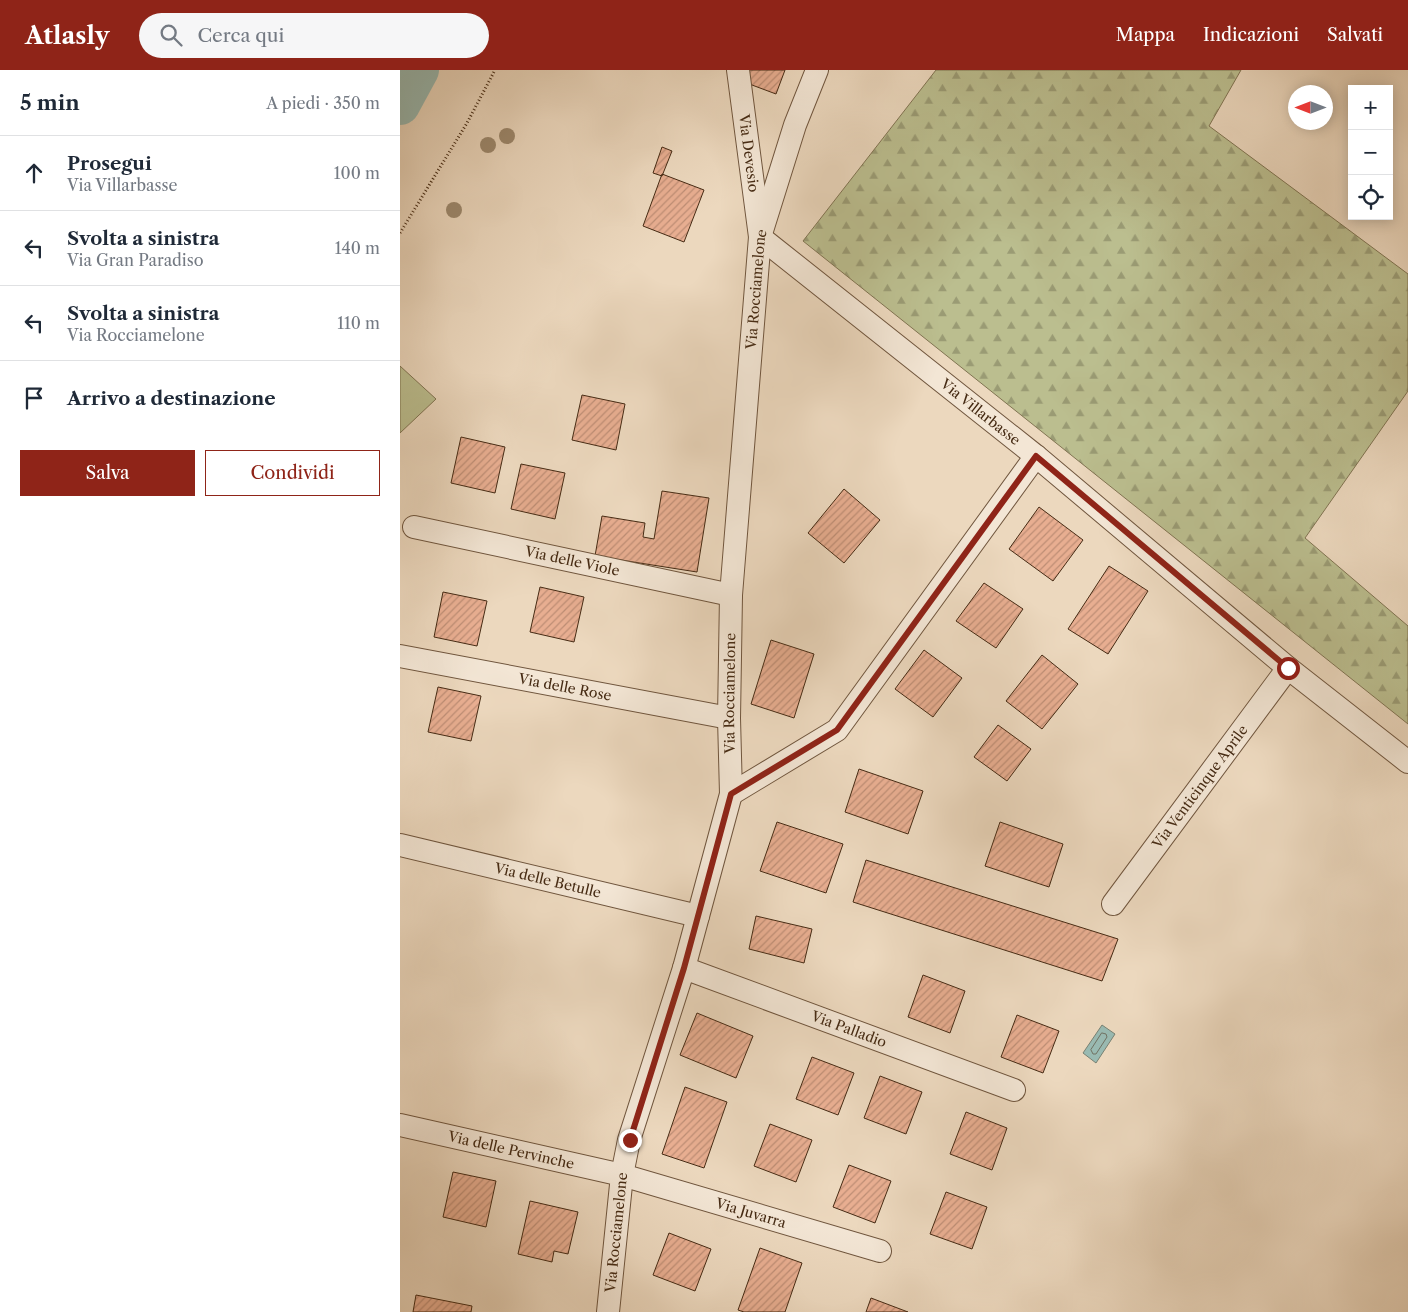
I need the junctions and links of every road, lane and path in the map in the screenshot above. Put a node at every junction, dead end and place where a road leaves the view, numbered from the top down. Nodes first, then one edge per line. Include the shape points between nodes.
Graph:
1 (495, 70) edge
2 (738, 70) edge
3 (817, 70) edge
4 (400, 233) edge
5 (760, 237) junction
6 (1036, 456) junction
7 (414, 527) dead end
8 (731, 595) junction
9 (400, 656) edge
10 (1288, 668) junction
11 (729, 718) junction
12 (1408, 762) edge
13 (731, 794) junction
14 (400, 845) edge
15 (1113, 904) dead end
16 (698, 916) junction
17 (684, 968) junction
18 (1014, 1090) dead end
19 (400, 1125) edge
20 (622, 1176) junction
21 (880, 1250) dead end
22 (608, 1312) edge

1 - 4 path
2 - 5 street, Via Devesio
3 - 5 street, Via Rocciamelone via 795,125
5 - 6 street, Via Villarbasse
5 - 8 street, Via Rocciamelone
6 - 10 street, Via Villarbasse
6 - 13 street via 837,730
7 - 8 street, Via delle Viole
8 - 11 street, Via Rocciamelone
9 - 11 street, Via delle Rose
10 - 12 street, Via Villarbasse
10 - 15 street, Via Venticinque Aprile
11 - 13 street, Via Rocciamelone
13 - 16 street, Via Rocciamelone
14 - 16 street, Via delle Betulle
16 - 17 street, Via Rocciamelone
17 - 18 street, Via Palladio
17 - 20 street, Via Rocciamelone via 630,1140
19 - 20 street, Via delle Pervinche
20 - 21 street, Via Juvarra
20 - 22 street, Via Rocciamelone

